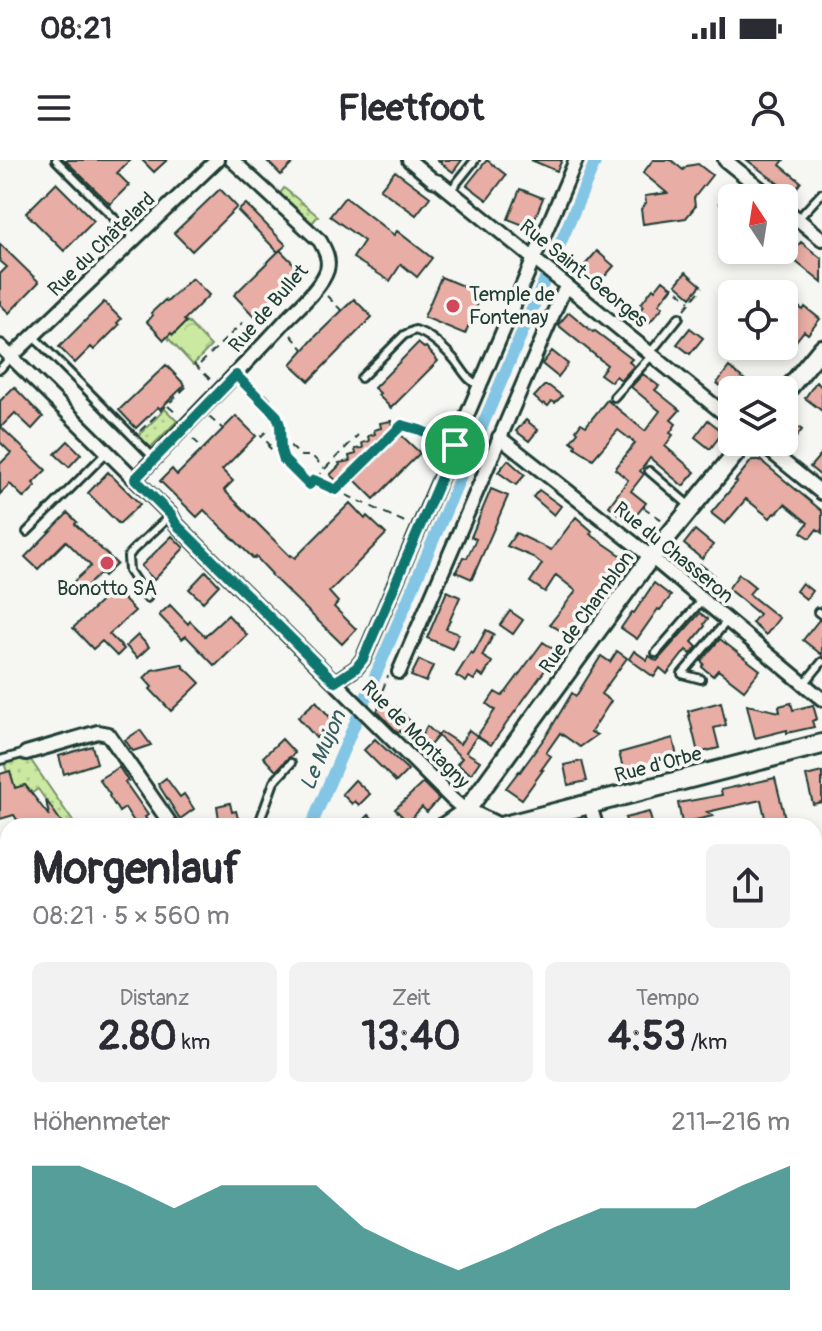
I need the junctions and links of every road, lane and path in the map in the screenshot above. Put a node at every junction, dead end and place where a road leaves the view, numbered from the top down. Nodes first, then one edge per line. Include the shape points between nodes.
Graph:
1 (56, 160) edge
2 (217, 160) edge
3 (232, 160) edge
4 (409, 160) edge
5 (475, 160) edge
6 (576, 160) edge
7 (725, 160) edge
8 (755, 184) edge
9 (455, 185) dead end
10 (822, 193) edge
11 (798, 219) joint
12 (135, 239) junction
13 (822, 239) edge
14 (538, 262) junction
15 (563, 282) junction
16 (703, 287) dead end
17 (320, 290) dead end
18 (493, 291) dead end
19 (668, 293) dead end
20 (510, 298) dead end
21 (691, 302) junction
22 (341, 310) dead end
23 (679, 317) joint
24 (243, 322) dead end
25 (282, 325) junction
26 (38, 341) dead end
27 (0, 346) edge
28 (822, 348) edge
29 (303, 349) dead end
30 (651, 354) junction
31 (11, 357) junction
32 (194, 364) dead end
33 (200, 364) dead end
34 (0, 369) edge
35 (236, 375) junction
36 (798, 377) edge
37 (361, 378) dead end
38 (188, 385) dead end
39 (215, 385) dead end
40 (481, 386) junction
41 (251, 390) junction
42 (614, 397) dead end
43 (167, 405) junction
44 (718, 409) edge
45 (272, 411) junction
46 (205, 414) dead end
47 (182, 419) dead end
48 (223, 429) dead end
49 (266, 432) dead end
50 (187, 433) dead end
51 (280, 435) junction
52 (358, 435) dead end
53 (133, 437) junction
54 (499, 437) junction
55 (269, 445) junction
56 (455, 445) junction
57 (204, 449) dead end
58 (107, 452) junction
59 (733, 456) edge
60 (776, 456) edge
61 (154, 459) junction
62 (284, 460) junction
63 (325, 469) junction
64 (649, 471) dead end
65 (135, 479) junction
66 (314, 480) junction
67 (336, 490) junction
68 (822, 493) edge
69 (643, 507) dead end
70 (691, 507) junction
71 (171, 515) junction
72 (665, 523) dead end
73 (419, 528) junction
74 (27, 532) dead end
75 (651, 557) junction
76 (147, 598) dead end
77 (702, 600) junction
78 (727, 621) junction
79 (656, 653) dead end
80 (822, 662) edge
81 (395, 670) joint
82 (701, 679) dead end
83 (335, 682) junction
84 (804, 684) junction
85 (822, 699) edge
86 (373, 713) junction
87 (822, 744) edge
88 (26, 753) joint
89 (0, 760) edge
90 (291, 763) dead end
91 (590, 805) junction
92 (166, 818) edge
93 (261, 818) edge
94 (464, 818) edge
95 (537, 818) edge
96 (594, 818) edge

1 - 12 lane
2 - 12 street, Rue du Châtelard
3 - 25 street, Rue de Bullet via 320,241 326,253 324,276
4 - 14 street, Rue Saint-Georges
5 - 9 lane
6 - 14 street
7 - 8 street
10 - 11 lane
11 - 13 street
12 - 31 street, Rue du Châtelard
14 - 15 street, Rue Saint-Georges
14 - 40 street
15 - 30 street, Rue Saint-Georges
15 - 54 street
16 - 21 path
17 - 22 path
18 - 20 path
19 - 21 path via 673,287
21 - 23 path
23 - 30 lane
24 - 33 path
25 - 29 path
25 - 35 street, Rue de Bullet
26 - 53 lane
27 - 31 street, Rue de Montagny
28 - 36 street
30 - 42 lane
30 - 44 street, Rue Saint-Georges
31 - 34 lane
31 - 58 street, Rue de Montagny
32 - 39 path
35 - 41 path
35 - 61 street, Rue de Bullet
37 - 40 lane via 415,330
38 - 43 path
40 - 56 street
41 - 45 path
41 - 45 path via 262,391 271,400
43 - 47 path
43 - 53 path
45 - 51 path
46 - 48 path
49 - 55 path via 261,436
50 - 57 path
51 - 55 path
51 - 62 path
51 - 63 path via 301,456 312,456
52 - 63 path
53 - 61 lane
54 - 75 street, Rue du Chasseron
54 - 81 street
55 - 62 path
56 - 67 lane via 402,425
56 - 73 street
58 - 65 street, Rue de Montagny
58 - 74 lane
59 - 70 street, Rue de Chamblon
60 - 68 street
61 - 65 street, Rue de Bullet
62 - 66 path via 309,485
63 - 66 path
64 - 70 lane
65 - 71 street, Rue de Montagny
66 - 67 path
67 - 73 path
69 - 72 path
70 - 75 street, Rue de Chamblon
71 - 76 lane via 128,557 129,571
71 - 83 street, Rue de Montagny
73 - 83 street via 363,659
75 - 77 street, Rue du Chasseron
75 - 94 street, Rue de Chamblon
77 - 78 street, Rue du Chasseron
77 - 79 lane
78 - 82 lane via 682,674
78 - 84 street, Rue du Chasseron
80 - 84 lane
81 - 86 path
83 - 86 street, Rue de Montagny
84 - 85 street, Rue du Chasseron
86 - 94 street, Rue de Montagny
87 - 91 main road, Rue d'Orbe
88 - 89 lane
88 - 92 street via 98,732 108,734
90 - 93 lane via 274,782
91 - 95 main road, Rue d'Orbe
91 - 96 street

